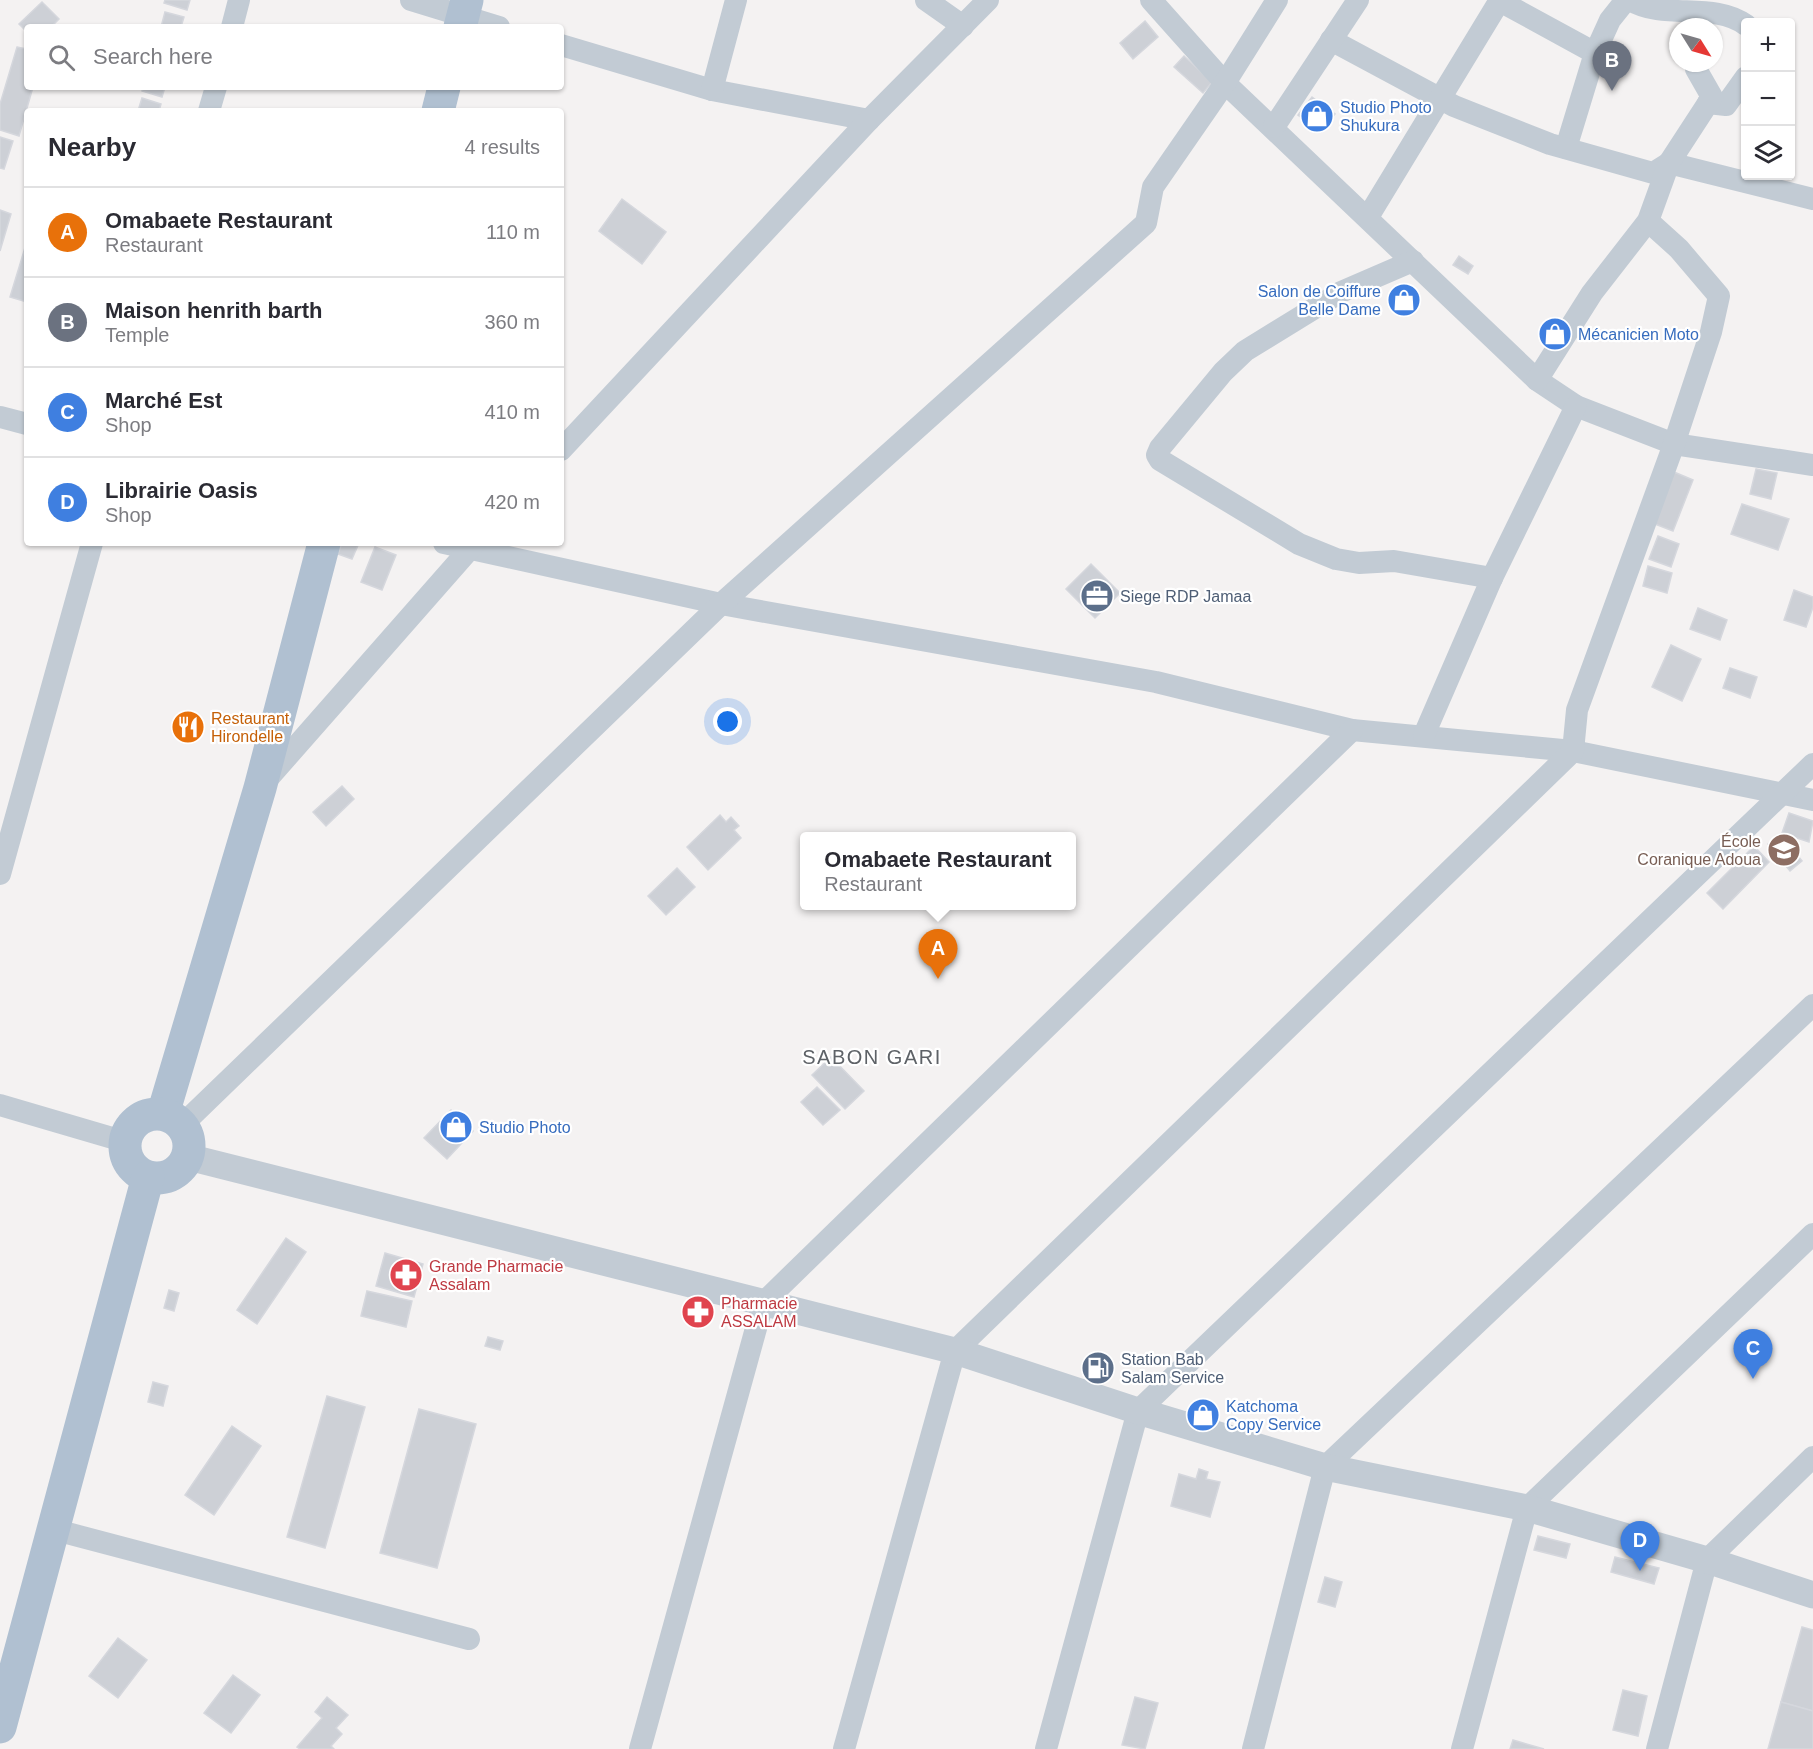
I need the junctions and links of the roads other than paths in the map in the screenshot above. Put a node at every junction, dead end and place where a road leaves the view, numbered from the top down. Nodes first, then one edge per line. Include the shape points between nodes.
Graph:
1 (239, 0) edge
2 (411, 0) edge
3 (736, 0) edge
4 (926, 0) edge
5 (988, 0) edge
6 (1151, 0) edge
7 (1277, 0) edge
8 (1358, 0) edge
9 (1499, 0) edge
10 (1628, 0) edge
11 (464, 14) edge
12 (1720, 14) edge
13 (1741, 22) edge
14 (233, 24) edge
15 (491, 24) edge
16 (963, 26) junction
17 (1331, 40) junction
18 (564, 46) edge
19 (1595, 53) junction
20 (1698, 72) edge
21 (1225, 83) junction
22 (1741, 84) edge
23 (215, 90) edge
24 (443, 90) edge
25 (712, 90) junction
26 (1440, 99) junction
27 (1708, 103) junction
28 (210, 108) edge
29 (439, 108) edge
30 (870, 120) junction
31 (1274, 127) junction
32 (1566, 148) junction
33 (1669, 163) junction
34 (1813, 199) edge
35 (1368, 217) junction
36 (1648, 221) junction
37 (1413, 261) junction
38 (1537, 380) junction
39 (1576, 406) junction
40 (0, 417) edge
41 (24, 423) edge
42 (1674, 444) junction
43 (564, 447) edge
44 (1813, 465) edge
45 (91, 546) edge
46 (323, 546) edge
47 (471, 547) edge
48 (1492, 578) junction
49 (721, 604) junction
50 (1353, 730) junction
51 (1424, 735) junction
52 (1573, 752) junction
53 (1813, 764) edge
54 (260, 788) junction
55 (1783, 794) junction
56 (1813, 800) edge
57 (0, 874) edge
58 (1813, 1005) edge
59 (0, 1105) edge
60 (172, 1120) junction
61 (126, 1142) junction
62 (188, 1157) junction
63 (148, 1177) junction
64 (1813, 1234) edge
65 (762, 1303) junction
66 (955, 1351) junction
67 (1138, 1411) junction
68 (1813, 1457) edge
69 (1325, 1467) junction
70 (1527, 1508) junction
71 (52, 1530) junction
72 (1707, 1560) junction
73 (1813, 1595) edge
74 (470, 1639) dead end
75 (0, 1727) edge
76 (640, 1749) edge
77 (844, 1749) edge
78 (1046, 1749) edge
79 (1253, 1749) edge
80 (1462, 1749) edge
81 (1657, 1749) edge

1 - 14 street
2 - 11 street
3 - 25 street
4 - 16 street
5 - 16 street
6 - 21 street
7 - 21 street
8 - 17 street
9 - 19 street
9 - 26 street
10 - 12 street via 1645,9
10 - 19 street via 1610,20
11 - 15 street
12 - 13 street
16 - 30 street
17 - 26 street
17 - 31 street
18 - 25 street
19 - 32 street
20 - 27 street via 1712,97
21 - 31 street
21 - 49 street via 1153,187 1146,223
22 - 27 street via 1726,105
23 - 28 street
24 - 29 main road
25 - 30 street
26 - 32 street
26 - 35 street
27 - 33 street
30 - 43 street
31 - 35 street
32 - 33 street via 1653,173
33 - 34 street
33 - 36 street
35 - 37 street
36 - 38 street via 1592,293
36 - 42 street via 1679,249 1719,296 1711,333
37 - 38 street
37 - 48 street via 1341,292 1245,351 1223,372 1157,455 1299,544 1336,559 1359,563 1394,561
38 - 39 street
39 - 42 street
39 - 48 street
40 - 41 street
42 - 44 street
42 - 52 street via 1577,710
45 - 57 street
46 - 54 main road
47 - 49 street
47 - 54 street
48 - 51 street
49 - 50 street via 1156,682
49 - 60 street
50 - 51 street
50 - 65 street
51 - 52 street
52 - 55 street
52 - 66 street
53 - 55 street
54 - 60 main road
55 - 56 street
55 - 67 street
58 - 69 street
59 - 61 street
60 - 61 main road via 143,1117 134,1123
60 - 62 main road via 189,1140
61 - 63 main road via 125,1151 133,1167
62 - 63 main road via 167,1177
62 - 65 street
63 - 71 main road
64 - 70 street
65 - 66 street
65 - 76 street
66 - 67 street
66 - 77 street
67 - 69 street
67 - 78 street
68 - 72 street
69 - 70 street
69 - 79 street
70 - 72 street
70 - 80 street
71 - 74 street
71 - 75 main road
72 - 73 street
72 - 81 street

